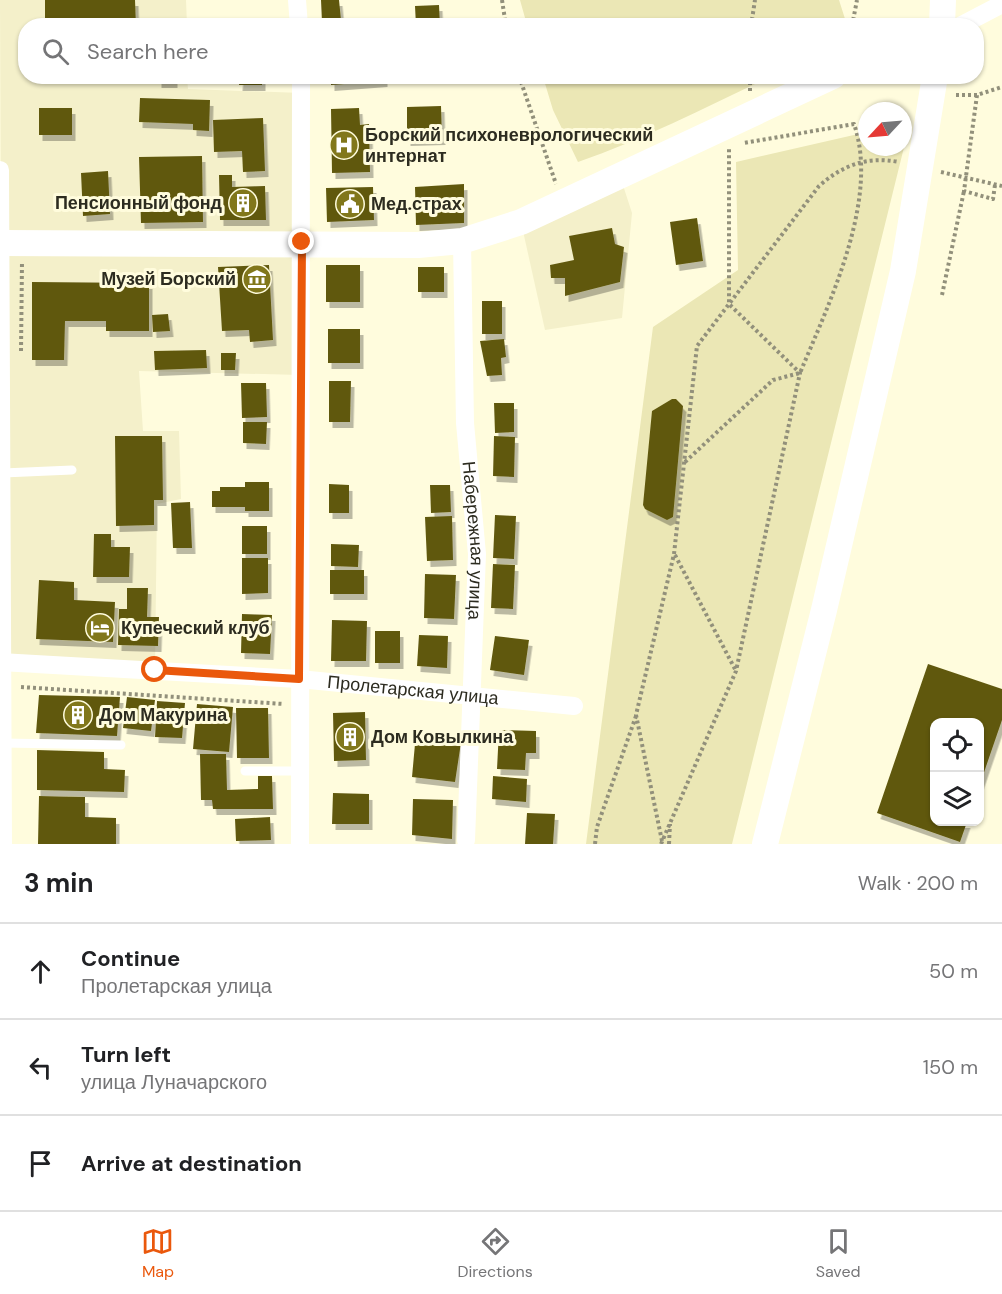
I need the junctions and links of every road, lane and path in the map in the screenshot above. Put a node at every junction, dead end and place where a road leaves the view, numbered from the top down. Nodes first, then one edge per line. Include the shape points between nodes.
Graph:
1 (297, 0) edge
2 (502, 0) edge
3 (755, 0) edge
4 (857, 0) edge
5 (943, 0) edge
6 (1002, 4) edge
7 (298, 18) edge
8 (505, 18) edge
9 (752, 18) edge
10 (854, 18) edge
11 (942, 18) edge
12 (975, 18) edge
13 (301, 84) edge
14 (522, 84) edge
15 (816, 84) edge
16 (934, 84) edge
17 (1002, 87) edge
18 (956, 95) dead end
19 (977, 95) junction
20 (769, 139) dead end
21 (729, 146) dead end
22 (904, 163) dead end
23 (0, 170) edge
24 (938, 171) dead end
25 (995, 185) junction
26 (1002, 186) edge
27 (964, 191) junction
28 (562, 203) junction
29 (462, 241) junction
30 (302, 242) junction
31 (1, 243) edge
32 (942, 295) dead end
33 (729, 304) junction
34 (800, 373) junction
35 (685, 462) junction
36 (72, 470) dead end
37 (3, 473) junction
38 (674, 554) junction
39 (2, 560) edge
40 (2, 662) edge
41 (736, 671) junction
42 (299, 679) junction
43 (21, 686) dead end
44 (473, 697) junction
45 (299, 704) junction
46 (574, 706) dead end
47 (636, 715) junction
48 (3, 743) junction
49 (121, 745) dead end
50 (245, 771) dead end
51 (300, 771) junction
52 (670, 821) junction
53 (466, 840) dead end
54 (661, 843) edge
55 (3, 844) edge
56 (300, 844) edge
57 (595, 844) edge
58 (669, 844) edge
59 (765, 844) edge

1 - 7 street
2 - 8 path
3 - 9 path
4 - 10 path
5 - 11 street
6 - 12 street
13 - 30 street
14 - 28 path
15 - 28 street
16 - 59 street via 903,271
17 - 19 path
18 - 19 path
19 - 27 path
20 - 34 path via 854,124 861,145 862,170 849,247
21 - 33 path
22 - 33 path via 872,159 835,172 819,186
23 - 31 street
24 - 25 path
25 - 26 path
25 - 27 path via 993,199
27 - 32 path
28 - 29 street via 511,226
29 - 30 street via 418,245
29 - 44 street, Набережная улица via 465,423 477,554
30 - 31 street
30 - 42 street
31 - 37 street
33 - 34 path
33 - 35 path via 697,346
34 - 35 path via 773,380
34 - 41 path
35 - 38 path
36 - 37 lane
37 - 39 street
38 - 41 path
38 - 47 path
39 - 40 street
40 - 42 street, Пролетарская улица
40 - 48 street
41 - 52 path
42 - 44 street, Пролетарская улица
42 - 45 street
43 - 45 path
44 - 46 street, Пролетарская улица
44 - 53 street, Набережная улица
45 - 51 street
47 - 54 path
47 - 57 path via 597,827
48 - 49 lane
48 - 55 street
50 - 51 lane
51 - 56 street
52 - 54 path
52 - 58 path

